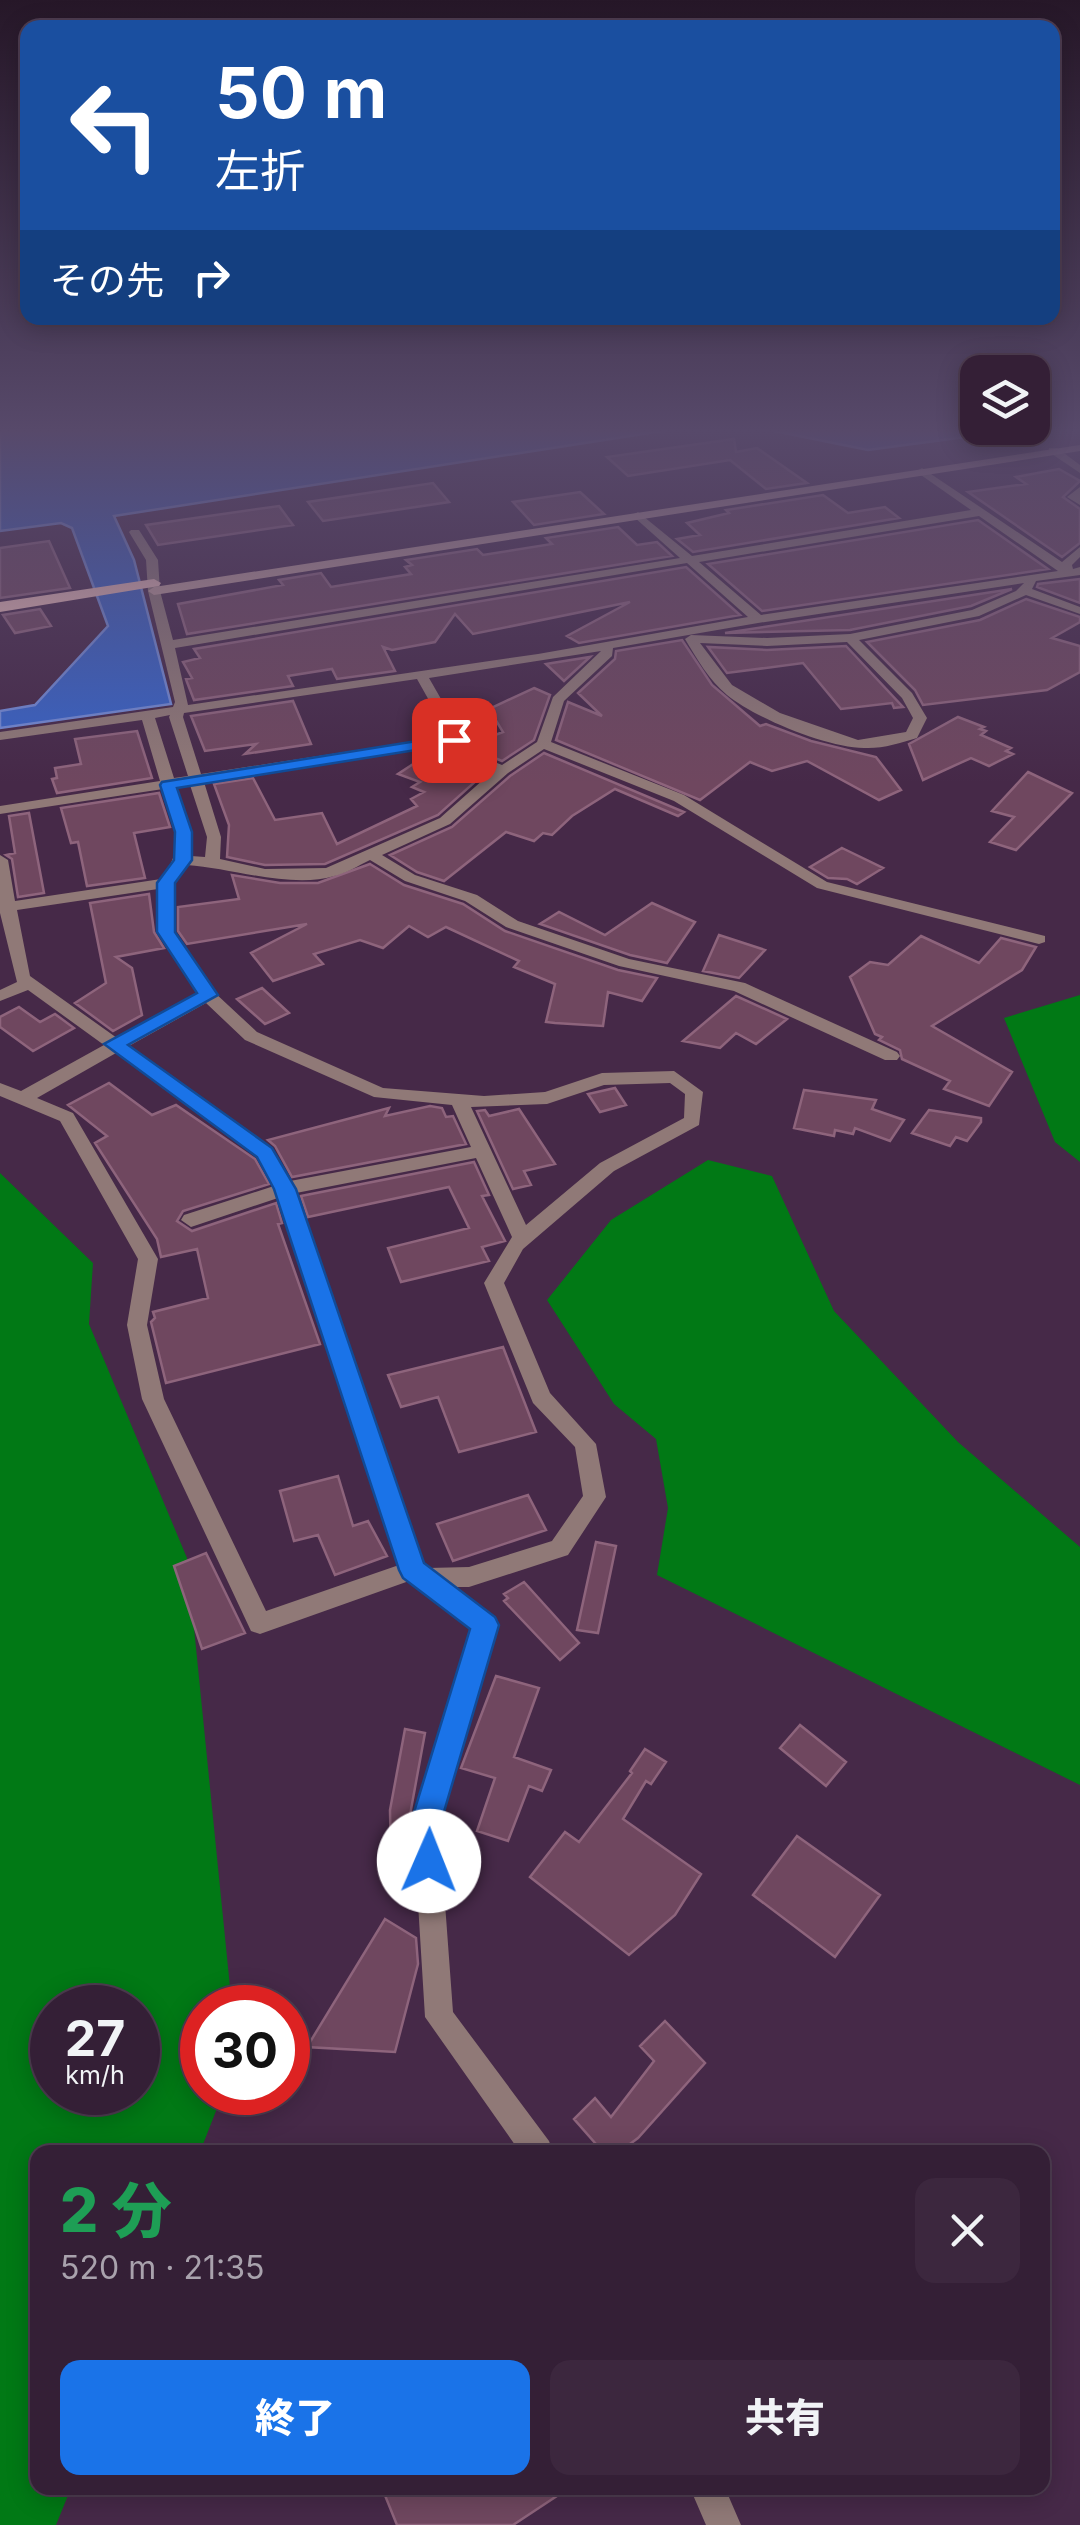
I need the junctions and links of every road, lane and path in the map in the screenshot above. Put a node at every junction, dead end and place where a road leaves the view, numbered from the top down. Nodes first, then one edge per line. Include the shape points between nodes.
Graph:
1 (144, 547) edge
2 (411, 547) edge
3 (422, 547) edge
4 (675, 547) edge
5 (770, 547) edge
6 (1035, 547) edge
7 (1080, 550) edge
8 (690, 560) junction
9 (1074, 571) edge
10 (1027, 584) junction
11 (150, 587) junction
12 (86, 597) junction
13 (0, 607) edge
14 (1079, 611) edge
15 (0, 615) edge
16 (758, 619) junction
17 (666, 635) junction
18 (850, 638) junction
19 (691, 639) junction
20 (167, 645) junction
21 (608, 646) junction
22 (420, 675) junction
23 (179, 710) junction
24 (147, 714) junction
25 (0, 736) edge
26 (454, 740) junction
27 (543, 744) junction
28 (504, 770) junction
29 (199, 782) junction
30 (168, 785) junction
31 (0, 810) edge
32 (370, 854) junction
33 (0, 860) edge
34 (183, 860) junction
35 (212, 862) junction
36 (166, 883) junction
37 (4, 908) edge
38 (1038, 939) dead end
39 (29, 983) junction
40 (208, 995) junction
41 (0, 996) edge
42 (114, 1044) junction
43 (891, 1056) dead end
44 (0, 1089) edge
45 (24, 1097) junction
46 (459, 1100) junction
47 (483, 1151) junction
48 (285, 1189) junction
49 (192, 1220) dead end
50 (522, 1238) junction
51 (416, 1574) junction
52 (533, 2145) edge
53 (711, 2495) edge
54 (724, 2525) edge

1 - 11 street via 152,560
2 - 11 main road
3 - 11 main road
4 - 8 street
5 - 8 street
6 - 9 street
7 - 9 street via 1066,565
8 - 16 street
8 - 20 street
9 - 10 street
10 - 14 street
10 - 16 street
10 - 18 street via 975,613
11 - 12 main road
11 - 20 street
12 - 13 main road
12 - 15 main road
16 - 17 street
17 - 19 street
17 - 21 street
18 - 19 street
18 - 19 street via 907,696 920,718 912,735 854,744 754,707 706,666
20 - 23 street
21 - 22 street
21 - 27 street via 558,700
22 - 23 street
22 - 26 street
23 - 24 street
23 - 29 street
24 - 25 street
24 - 30 street
26 - 28 street via 467,756
26 - 29 street
27 - 28 street
27 - 38 street via 678,798 822,885
28 - 32 street via 445,821
29 - 30 street
29 - 35 street via 214,837
30 - 31 street
30 - 34 street via 184,832
32 - 35 street via 329,873 266,874
32 - 43 street via 512,924 625,962 739,987
33 - 37 street
34 - 35 street
34 - 36 street
36 - 37 street
36 - 40 street via 166,932
37 - 39 street via 22,978
39 - 41 street
39 - 42 street
40 - 42 street
40 - 46 street via 251,1036 380,1092
42 - 45 street
42 - 48 street via 265,1152
44 - 45 street
45 - 51 street via 67,1117 148,1259 137,1325 153,1400 260,1624
46 - 47 street
46 - 50 street via 547,1098 602,1079 674,1077 694,1092 694,1121 607,1168
47 - 48 street
47 - 50 street
48 - 49 street
48 - 51 street
50 - 51 street via 494,1282 541,1397 585,1444 594,1497 560,1548 469,1577
51 - 52 street via 485,1625 426,1822 439,2017
53 - 54 street

